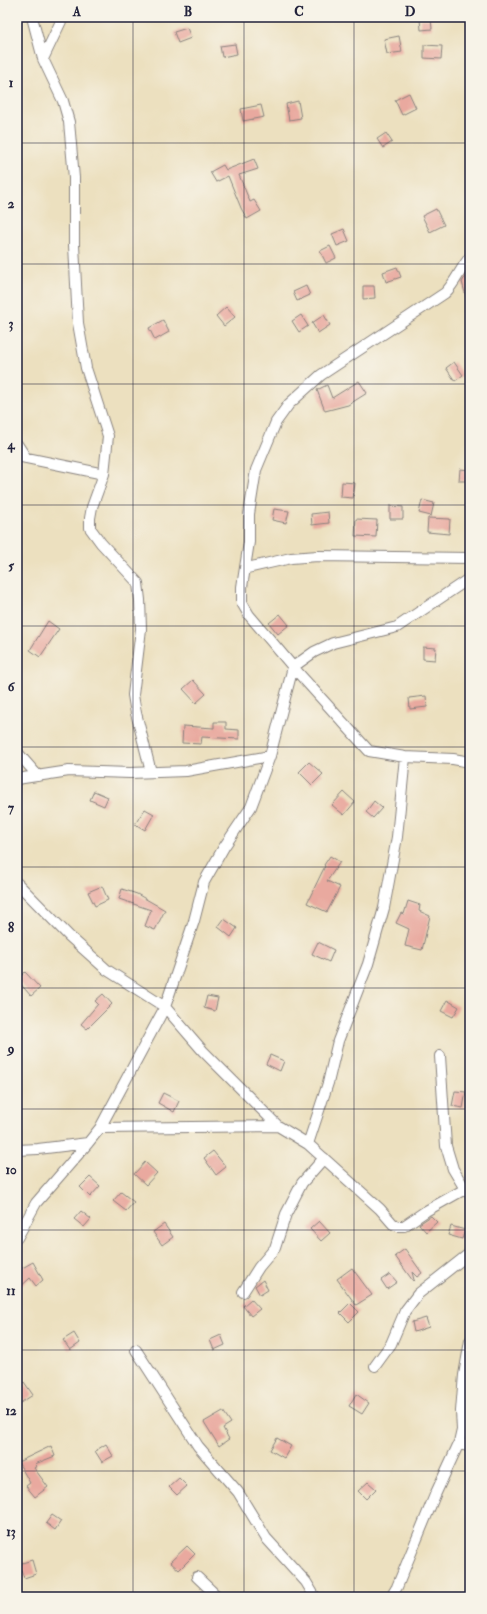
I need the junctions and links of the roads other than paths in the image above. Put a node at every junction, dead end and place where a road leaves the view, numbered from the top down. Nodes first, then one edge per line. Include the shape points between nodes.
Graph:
1 (32, 17) edge
2 (63, 17) edge
3 (43, 59) junction
4 (470, 257) edge
5 (17, 444) edge
6 (21, 457) edge
7 (104, 474) junction
8 (470, 558) edge
9 (247, 568) junction
10 (470, 578) edge
11 (293, 667) junction
12 (17, 752) edge
13 (270, 756) junction
14 (404, 757) junction
15 (470, 762) edge
16 (151, 772) junction
17 (38, 776) junction
18 (17, 780) edge
19 (17, 883) edge
20 (165, 1008) junction
21 (440, 1056) dead end
22 (278, 1126) junction
23 (100, 1128) junction
24 (88, 1143) junction
25 (308, 1144) junction
26 (17, 1150) edge
27 (324, 1158) junction
28 (467, 1192) edge
29 (17, 1238) edge
30 (470, 1253) edge
31 (243, 1292) dead end
32 (470, 1341) edge
33 (136, 1350) dead end
34 (375, 1366) dead end
35 (459, 1443) junction
36 (470, 1447) edge
37 (197, 1577) dead end
38 (218, 1597) edge
39 (316, 1597) edge
40 (391, 1597) edge

1 - 3 street
2 - 3 street
3 - 7 street via 63,101 69,122 74,178 78,322 86,368 108,436
4 - 9 street via 460,269 454,284 445,293 321,375 289,404 276,422 256,470 249,514
5 - 6 street
6 - 7 street
7 - 16 street via 92,507 90,528 138,584 141,629 133,695
8 - 9 street via 318,556 292,558
9 - 11 street via 242,587 242,602
10 - 11 street via 397,627 333,642
11 - 13 street
11 - 14 street via 368,751
12 - 17 street
13 - 16 street via 186,771
13 - 20 street via 251,807 204,882
14 - 15 street
14 - 25 street via 397,837 384,908 368,964 338,1041 328,1083
16 - 17 street via 69,771
17 - 18 street
19 - 20 street via 107,970
20 - 22 street via 203,1051
20 - 23 street
21 - 28 street via 446,1146 453,1168
22 - 23 street
22 - 25 street
23 - 24 street
24 - 26 street
24 - 29 street via 36,1203
25 - 27 street
27 - 28 street via 398,1226 404,1226 426,1211
27 - 31 street via 302,1184 286,1214 275,1248
30 - 34 street via 418,1294 405,1311 391,1344
32 - 35 street via 464,1375 462,1430
33 - 39 street via 198,1446 238,1492 266,1538 306,1582
35 - 36 street
35 - 40 street
37 - 38 street

